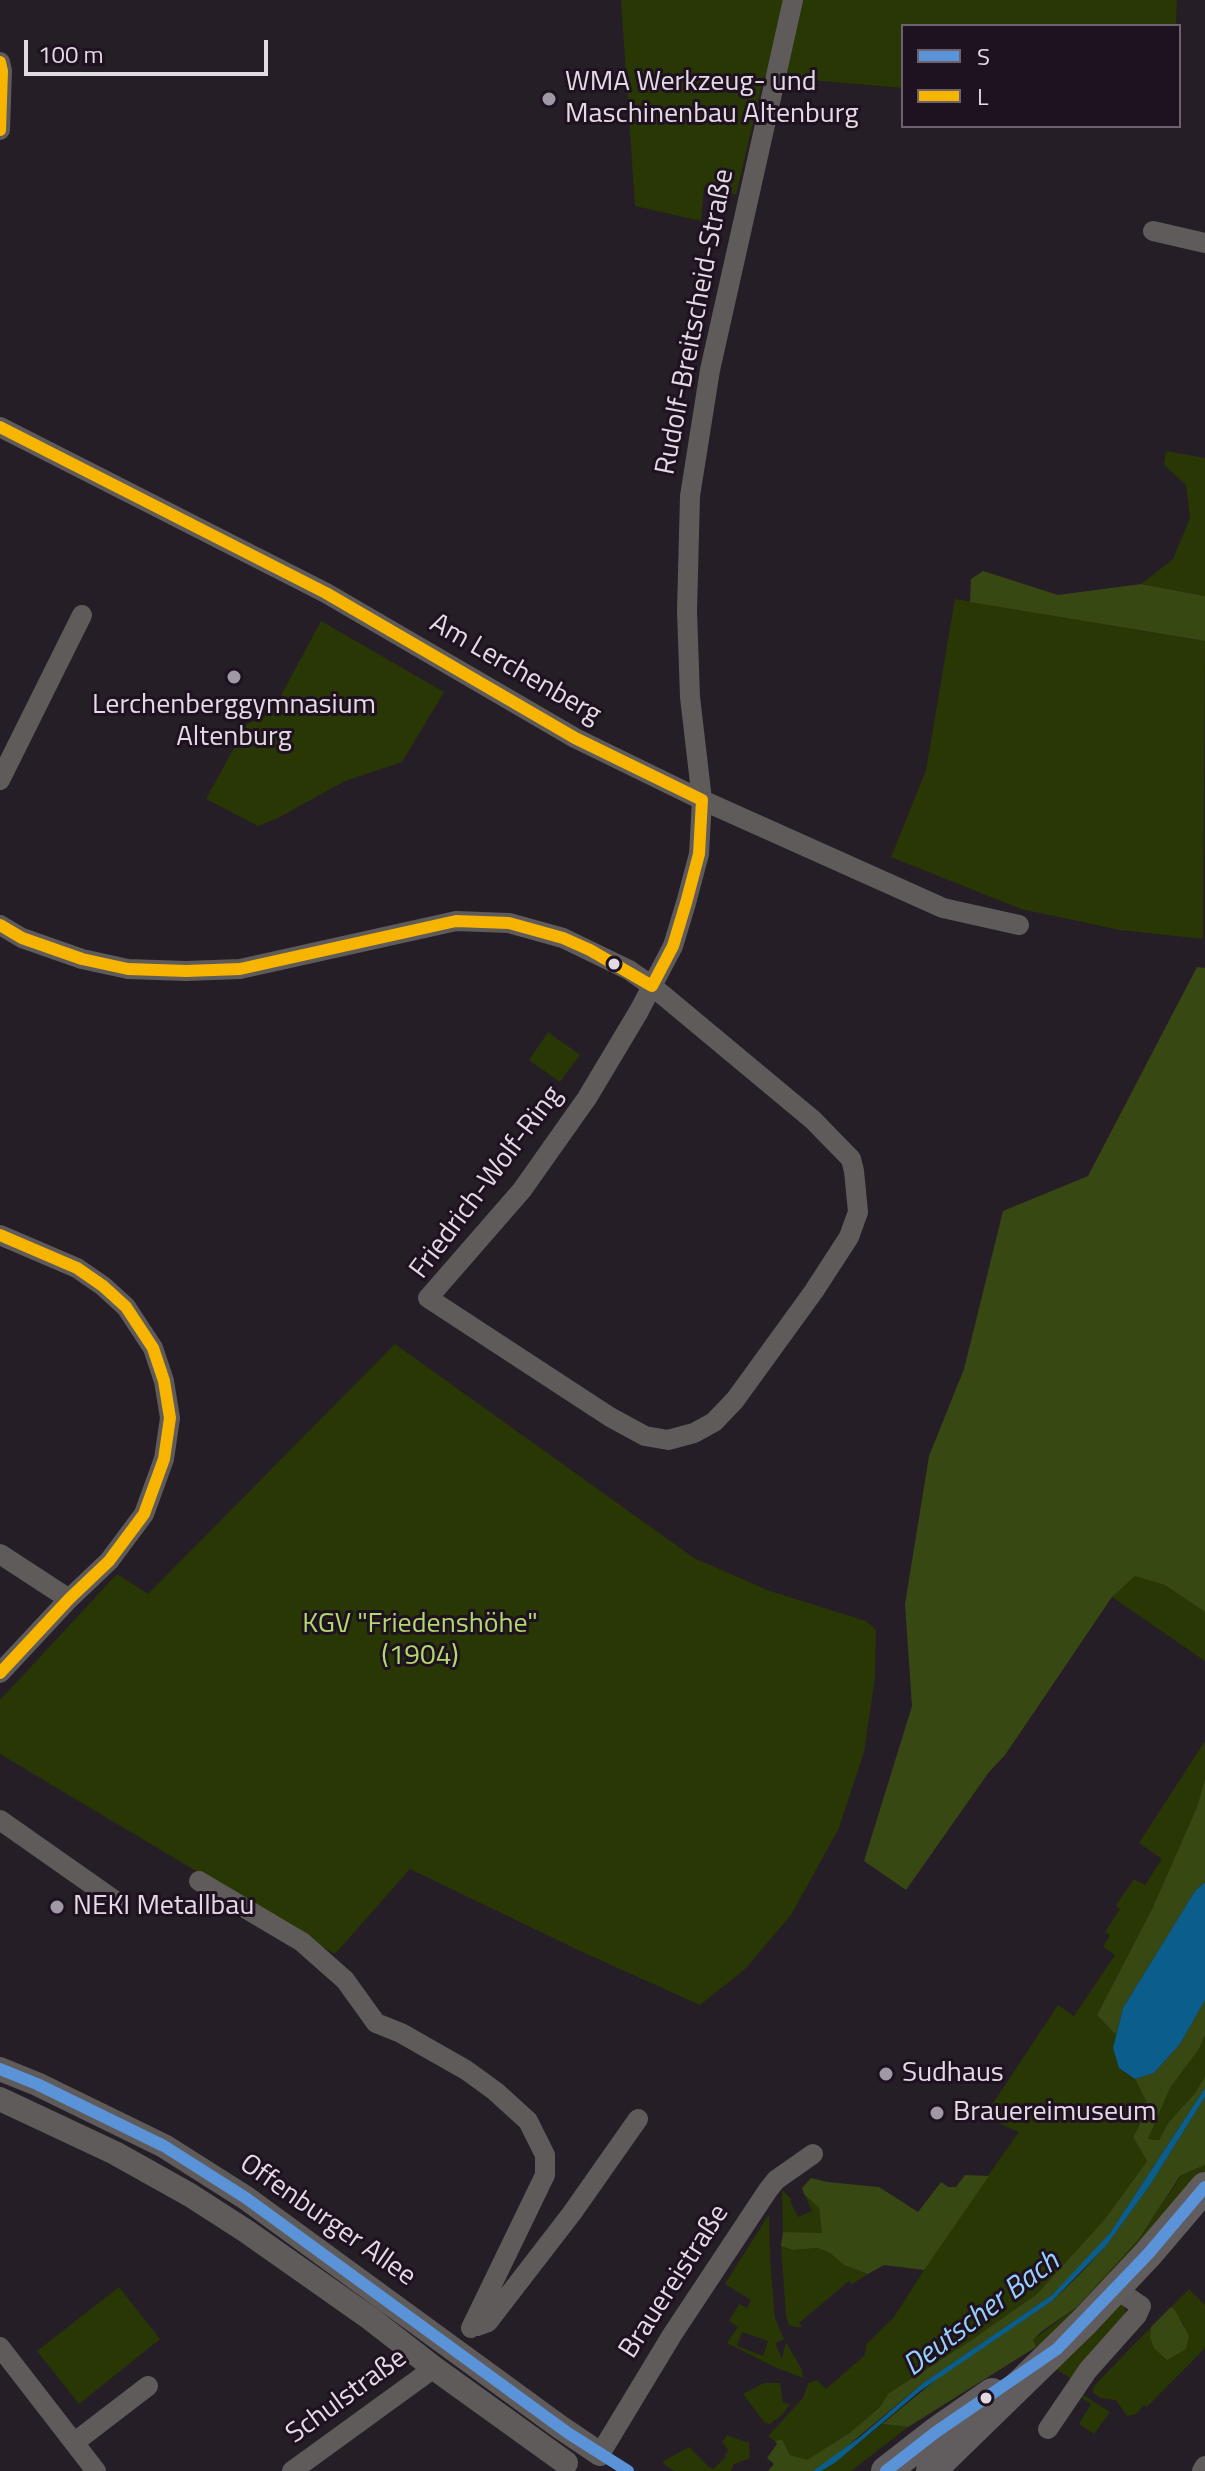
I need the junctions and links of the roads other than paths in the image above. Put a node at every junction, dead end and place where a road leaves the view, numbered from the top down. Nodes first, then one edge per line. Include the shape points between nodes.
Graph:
1 (793, 0) edge
2 (0, 62) edge
3 (0, 130) edge
4 (1153, 231) dead end
5 (1205, 243) edge
6 (0, 427) edge
7 (82, 615) dead end
8 (0, 780) edge
9 (702, 800) junction
10 (0, 925) edge
11 (1019, 925) dead end
12 (652, 986) junction
13 (0, 1235) edge
14 (0, 1554) edge
15 (69, 1599) junction
16 (0, 1673) edge
17 (0, 1820) edge
18 (199, 1881) dead end
19 (114, 1900) dead end
20 (0, 2069) edge
21 (0, 2099) edge
22 (638, 2119) dead end
23 (164, 2146) junction
24 (813, 2154) dead end
25 (132, 2162) junction
26 (1205, 2187) edge
27 (1116, 2289) junction
28 (471, 2328) junction
29 (0, 2347) edge
30 (1057, 2349) junction
31 (455, 2350) junction
32 (434, 2368) junction
33 (148, 2386) dead end
34 (1048, 2429) dead end
35 (75, 2442) junction
36 (591, 2448) junction
37 (564, 2467) edge
38 (96, 2471) edge
39 (292, 2471) edge
40 (886, 2471) edge
41 (931, 2471) edge

1 - 9 street, Rudolf-Breitscheid-Straße via 710,370 690,496 690,697
2 - 3 street
4 - 5 street
6 - 9 street, Am Lerchenberg via 326,593 575,738
7 - 8 street
9 - 11 street, Am Lerchenberg via 943,908
9 - 12 street, Rudolf-Breitscheid-Straße via 699,854 686,903 673,946
10 - 12 street via 82,959 128,969 186,971 240,969 456,921 509,923 577,944
12 - 12 street, Friedrich-Wolf-Ring via 587,1098 522,1190 428,1298 610,1417 645,1436 668,1440 714,1422 748,1383 849,1237 858,1212 857,1183 851,1159 813,1120
13 - 15 street via 77,1268 103,1286 126,1307 153,1348 164,1381 170,1418 164,1459 144,1514 109,1561
14 - 15 street
15 - 16 street
17 - 19 street
18 - 28 street via 302,1942 345,1980 376,2023 466,2070 528,2121 545,2155 545,2175
20 - 23 street, Offenburger Allee
21 - 25 street, Offenburger Allee
22 - 28 street via 488,2322
23 - 25 street via 153,2156
23 - 31 street, Offenburger Allee via 290,2228
24 - 36 street, Brauereistraße via 768,2190
25 - 32 street, Offenburger Allee via 279,2254
26 - 27 main road
27 - 30 main road
27 - 34 street via 1141,2306
28 - 31 street
29 - 35 street
30 - 40 main road
30 - 41 main road
31 - 36 street, Offenburger Allee
32 - 37 street, Offenburger Allee
32 - 39 street, Schulstraße
33 - 35 street
35 - 38 street
36 - 37 street, Brauereistraße

